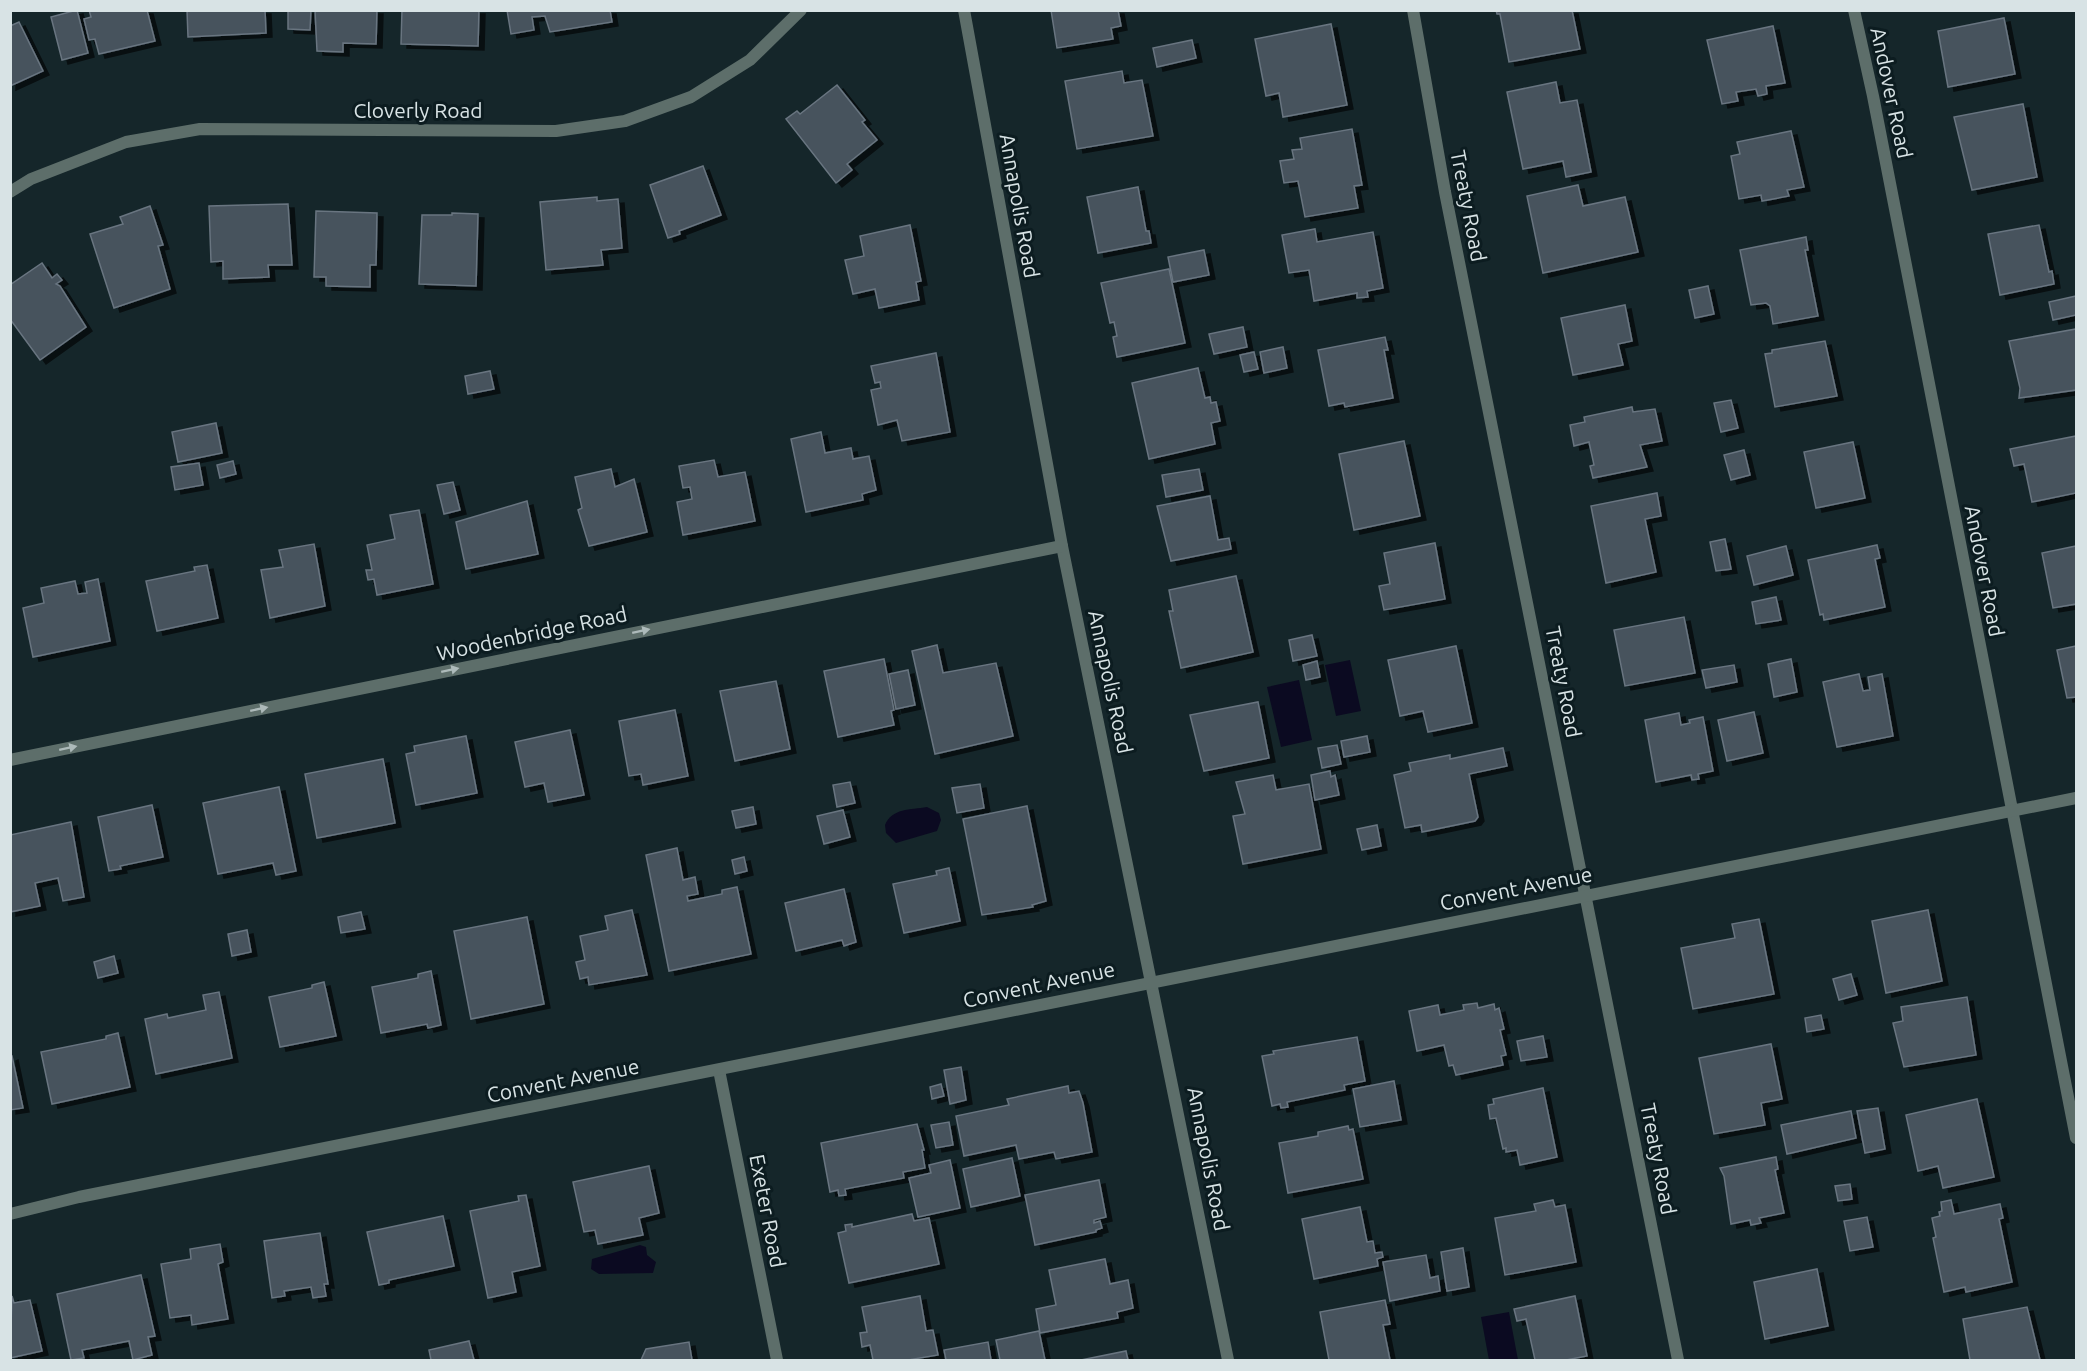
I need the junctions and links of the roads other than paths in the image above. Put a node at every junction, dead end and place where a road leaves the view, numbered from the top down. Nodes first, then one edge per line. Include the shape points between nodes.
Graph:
1 (801, 10) edge
2 (964, 10) edge
3 (1413, 10) edge
4 (1854, 10) edge
5 (10, 192) edge
6 (1062, 546) junction
7 (10, 760) edge
8 (2076, 798) edge
9 (2010, 810) junction
10 (1586, 895) junction
11 (1153, 981) junction
12 (719, 1070) junction
13 (2076, 1138) edge
14 (10, 1215) edge
15 (777, 1360) edge
16 (1228, 1360) edge
17 (1678, 1360) edge

1 - 5 street, Cloverly Road via 750,60 691,97 625,121 556,131 200,129 126,142 31,179
2 - 6 street, Annapolis Road
3 - 10 street, Treaty Road via 1445,192
4 - 9 street, Andover Road
7 -> 6 street, Woodenbridge Road
6 - 11 street, Annapolis Road
8 - 9 street, Convent Avenue
9 - 10 street, Convent Avenue
9 - 13 street, Andover Road
10 - 11 street, Convent Avenue
10 - 17 street, Treaty Road
11 - 12 street, Convent Avenue
11 - 16 street, Annapolis Road
12 - 14 street, Convent Avenue via 91,1195
12 - 15 street, Exeter Road

